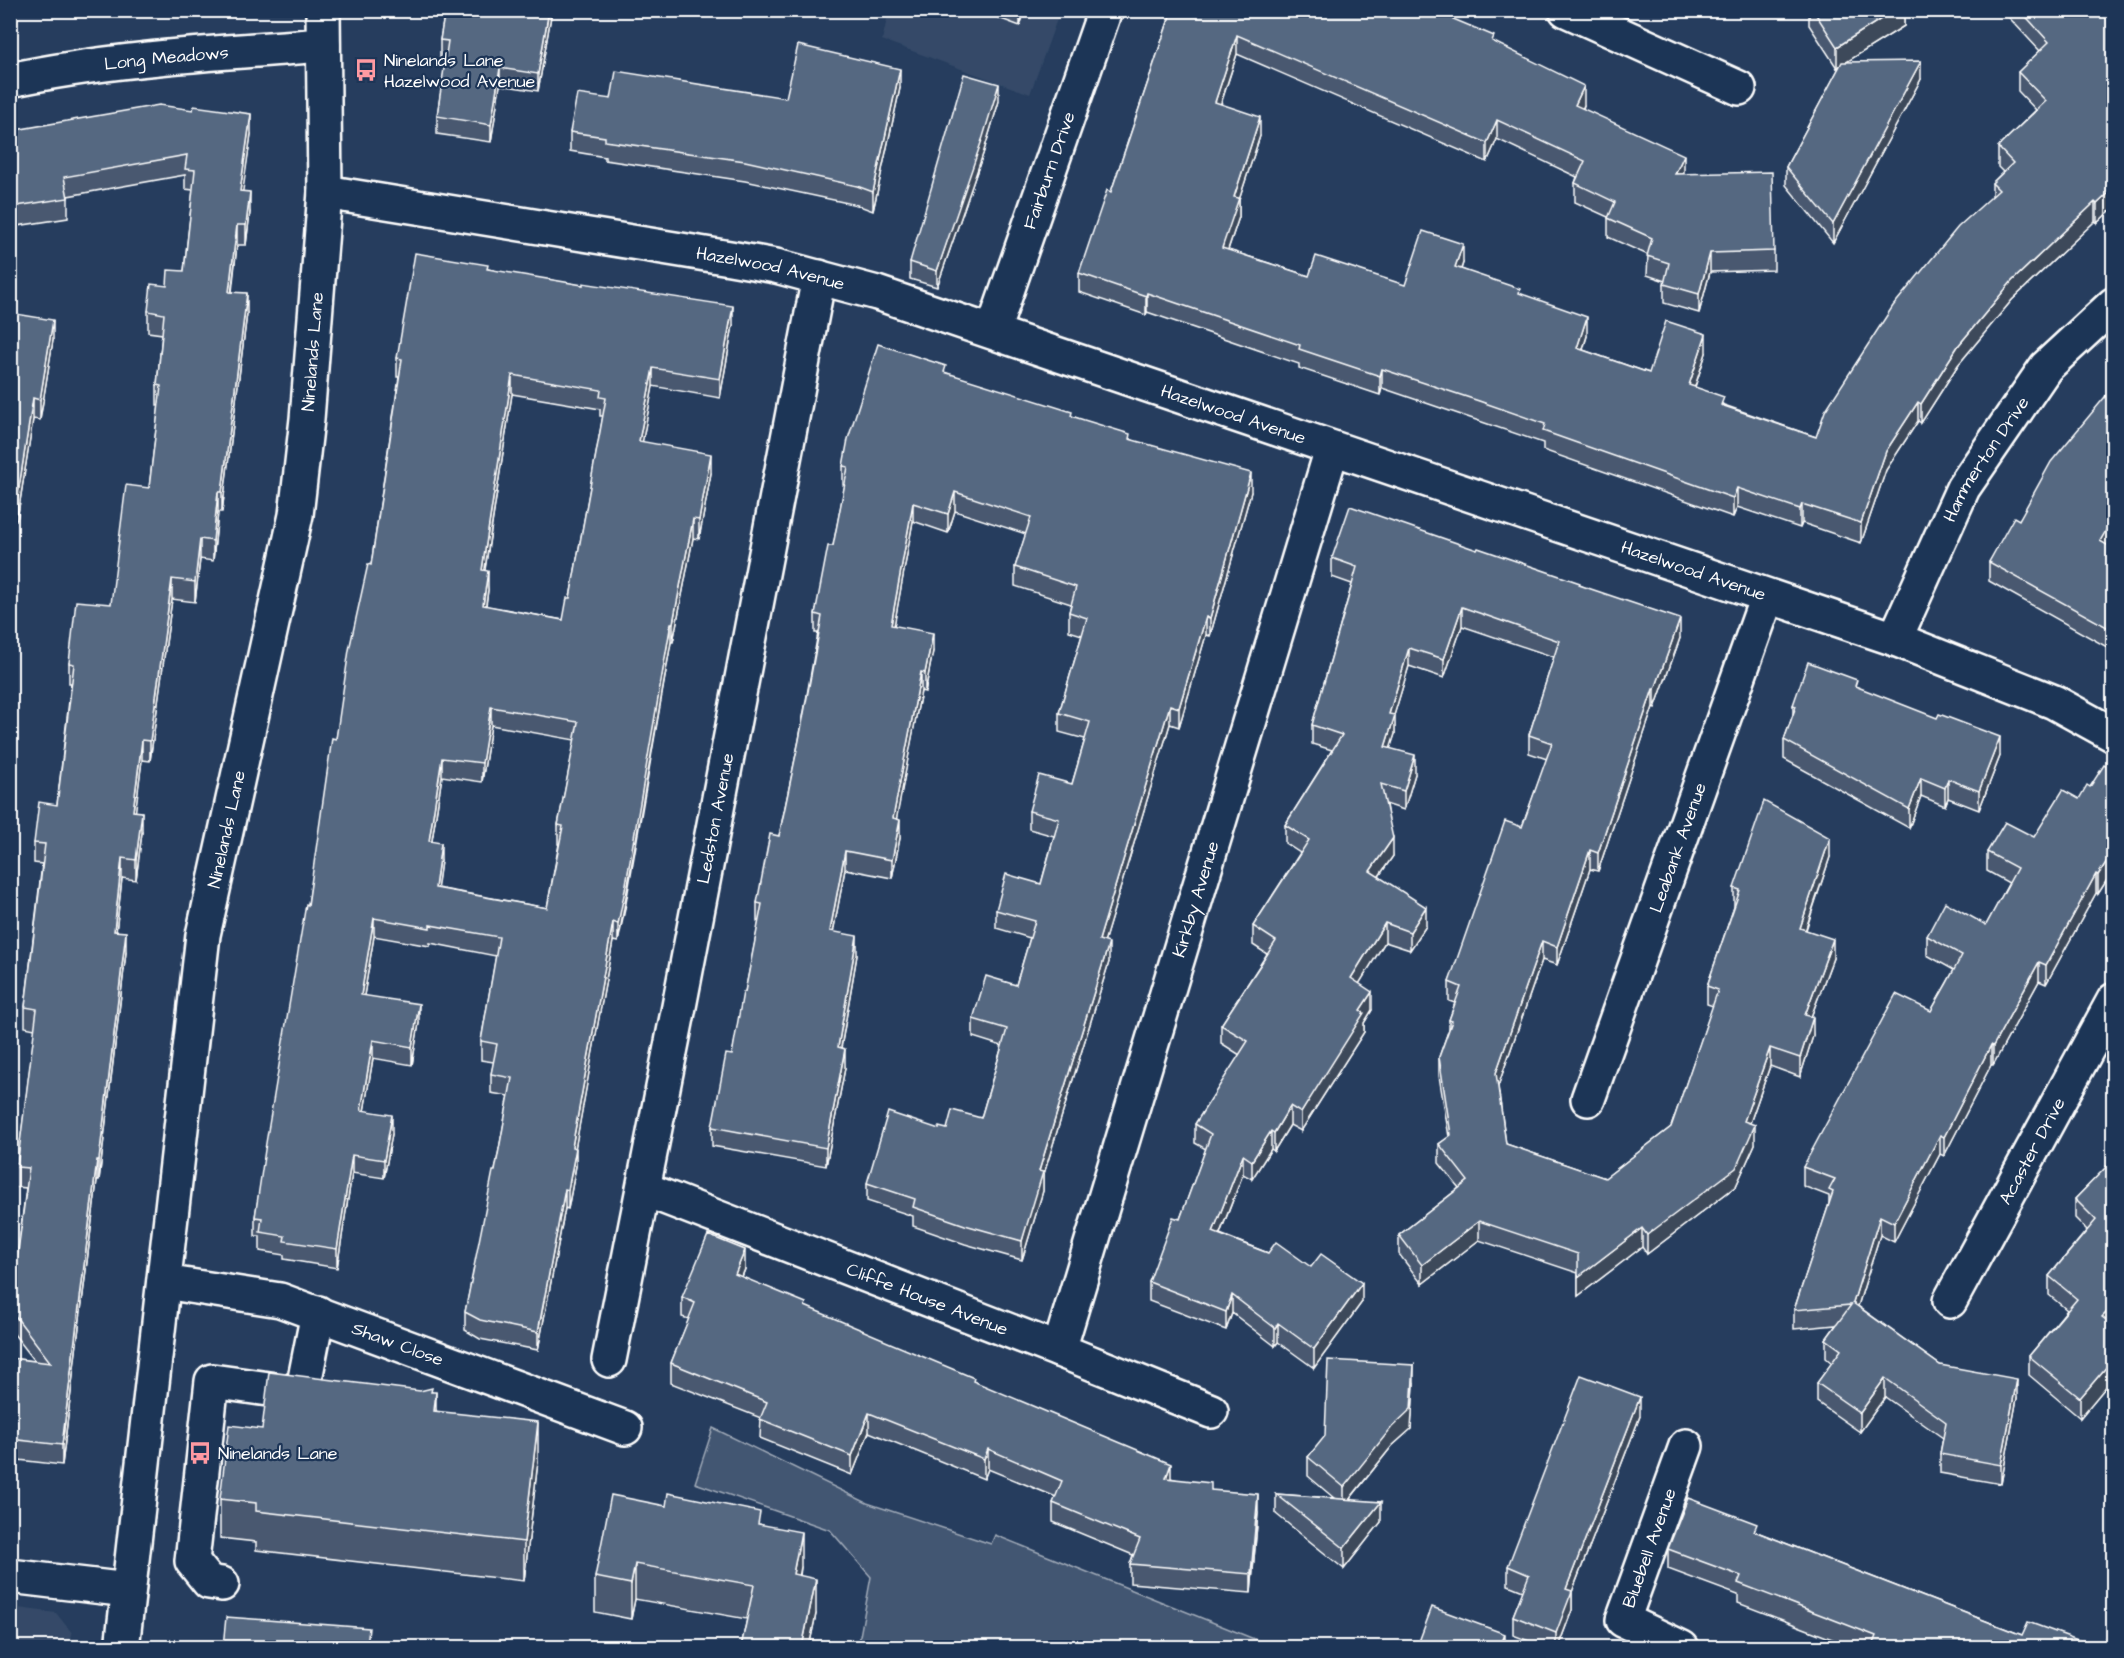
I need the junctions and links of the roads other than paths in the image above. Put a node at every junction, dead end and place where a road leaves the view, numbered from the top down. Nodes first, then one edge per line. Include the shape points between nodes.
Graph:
1 (323, 10) edge
2 (1105, 10) edge
3 (1566, 10) edge
4 (323, 45) junction
5 (10, 80) edge
6 (1739, 88) dead end
7 (325, 192) junction
8 (819, 277) junction
9 (2114, 303) edge
10 (993, 331) junction
11 (1332, 449) junction
12 (1767, 597) junction
13 (1895, 639) junction
14 (2114, 735) edge
15 (2114, 1000) edge
16 (1588, 1099) dead end
17 (644, 1189) junction
18 (164, 1282) junction
19 (1950, 1301) dead end
20 (318, 1313) junction
21 (1059, 1350) junction
22 (609, 1360) dead end
23 (302, 1394) junction
24 (335, 1399) edge
25 (1211, 1411) dead end
26 (625, 1428) dead end
27 (1686, 1446) dead end
28 (10, 1576) edge
29 (222, 1584) dead end
30 (128, 1590) junction
31 (122, 1647) edge
32 (1682, 1647) edge

1 - 4 street, Ninelands Lane
2 - 10 street, Fairburn Drive
3 - 6 street
4 - 5 street, Long Meadows via 129,61
4 - 7 street, Ninelands Lane
7 - 8 street, Hazelwood Avenue via 730,258
7 - 18 street, Ninelands Lane via 296,515 204,935
8 - 10 street, Hazelwood Avenue
8 - 17 street, Ledston Avenue
9 - 13 street, Hammerton Drive via 2046,367 1963,488
10 - 11 street, Hazelwood Avenue
11 - 12 street, Hazelwood Avenue
11 - 21 street, Kirkby Avenue
12 - 13 street, Hazelwood Avenue
12 - 16 street, Leabank Avenue
13 - 14 street, Hazelwood Avenue via 2054,702
15 - 19 street, Acaster Drive
17 - 21 street, Cliffe House Avenue
17 - 22 street, Ledston Avenue
18 - 20 street, Shaw Close via 280,1300
18 - 30 street, Ninelands Lane
20 - 23 street
20 - 26 street, Shaw Close
21 - 25 street, Cliffe House Avenue
23 - 24 street
23 - 29 street via 212,1381 192,1561 208,1582
27 - 32 street, Bluebell Avenue via 1623,1620
28 - 30 street
30 - 31 street, Ninelands Lane

